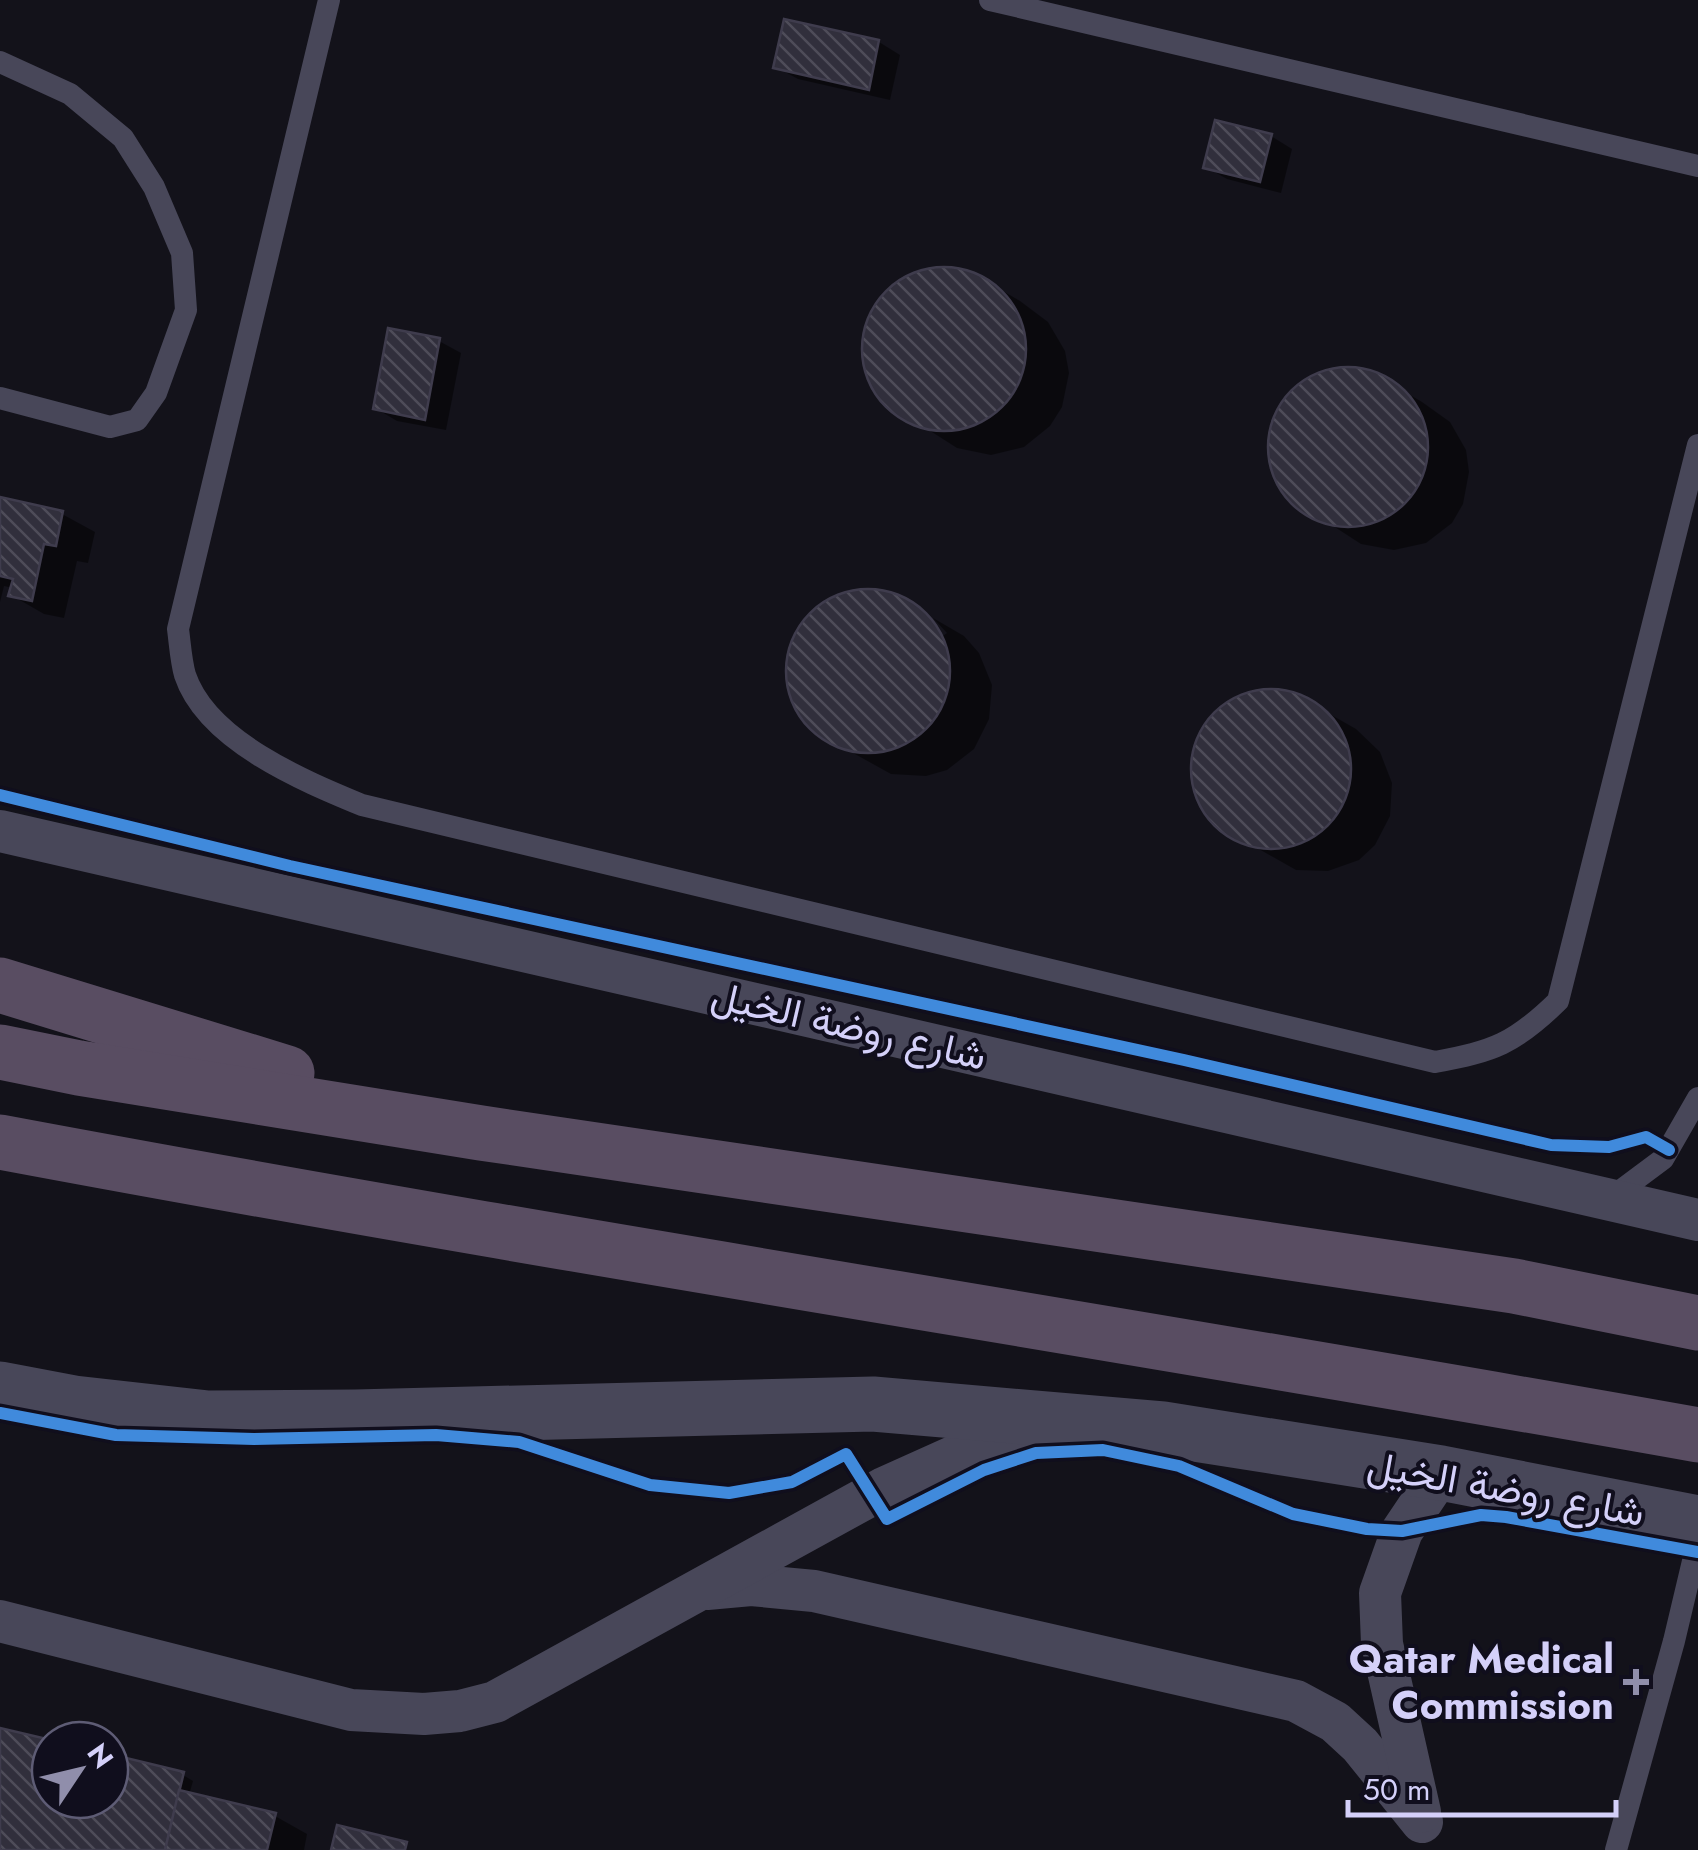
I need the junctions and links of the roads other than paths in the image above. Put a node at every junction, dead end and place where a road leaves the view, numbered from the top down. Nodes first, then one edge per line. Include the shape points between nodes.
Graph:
1 (329, 0) edge
2 (990, 0) edge
3 (0, 62) edge
4 (1698, 166) edge
5 (0, 398) edge
6 (1698, 445) edge
7 (0, 831) edge
8 (0, 986) edge
9 (0, 1052) edge
10 (1698, 1098) edge
11 (481, 1132) junction
12 (0, 1142) edge
13 (1608, 1200) junction
14 (1698, 1220) edge
15 (1698, 1323) edge
16 (0, 1390) edge
17 (1055, 1419) junction
18 (1698, 1435) edge
19 (1441, 1472) junction
20 (1698, 1523) edge
21 (1698, 1540) edge
22 (688, 1593) junction
23 (0, 1620) edge
24 (1674, 1641) junction
25 (1698, 1646) edge
26 (1425, 1836) edge
27 (1616, 1850) edge

1 - 6 lane via 178,629 186,677 209,713 261,759 362,805 1435,1062 1483,1053 1527,1032 1558,1002
2 - 4 lane
3 - 5 lane via 70,94 123,138 154,187 182,253 186,310 156,393 137,420 110,426
7 - 13 street, شارع روضة الخيل
8 - 11 highway
9 - 11 highway
10 - 13 lane via 1663,1159
11 - 15 highway via 1514,1286
12 - 18 highway
13 - 14 street, شارع روضة الخيل
16 - 17 street, شارع روضة الخيل via 208,1418 873,1404
17 - 19 street, شارع روضة الخيل
17 - 22 street via 884,1488
19 - 20 street, شارع روضة الخيل
19 - 26 street via 1402,1532 1380,1594 1382,1644
21 - 24 lane
22 - 23 street via 514,1694 424,1714 351,1710
22 - 26 street via 751,1584 814,1591 1296,1701 1360,1745
24 - 25 lane
24 - 27 lane

